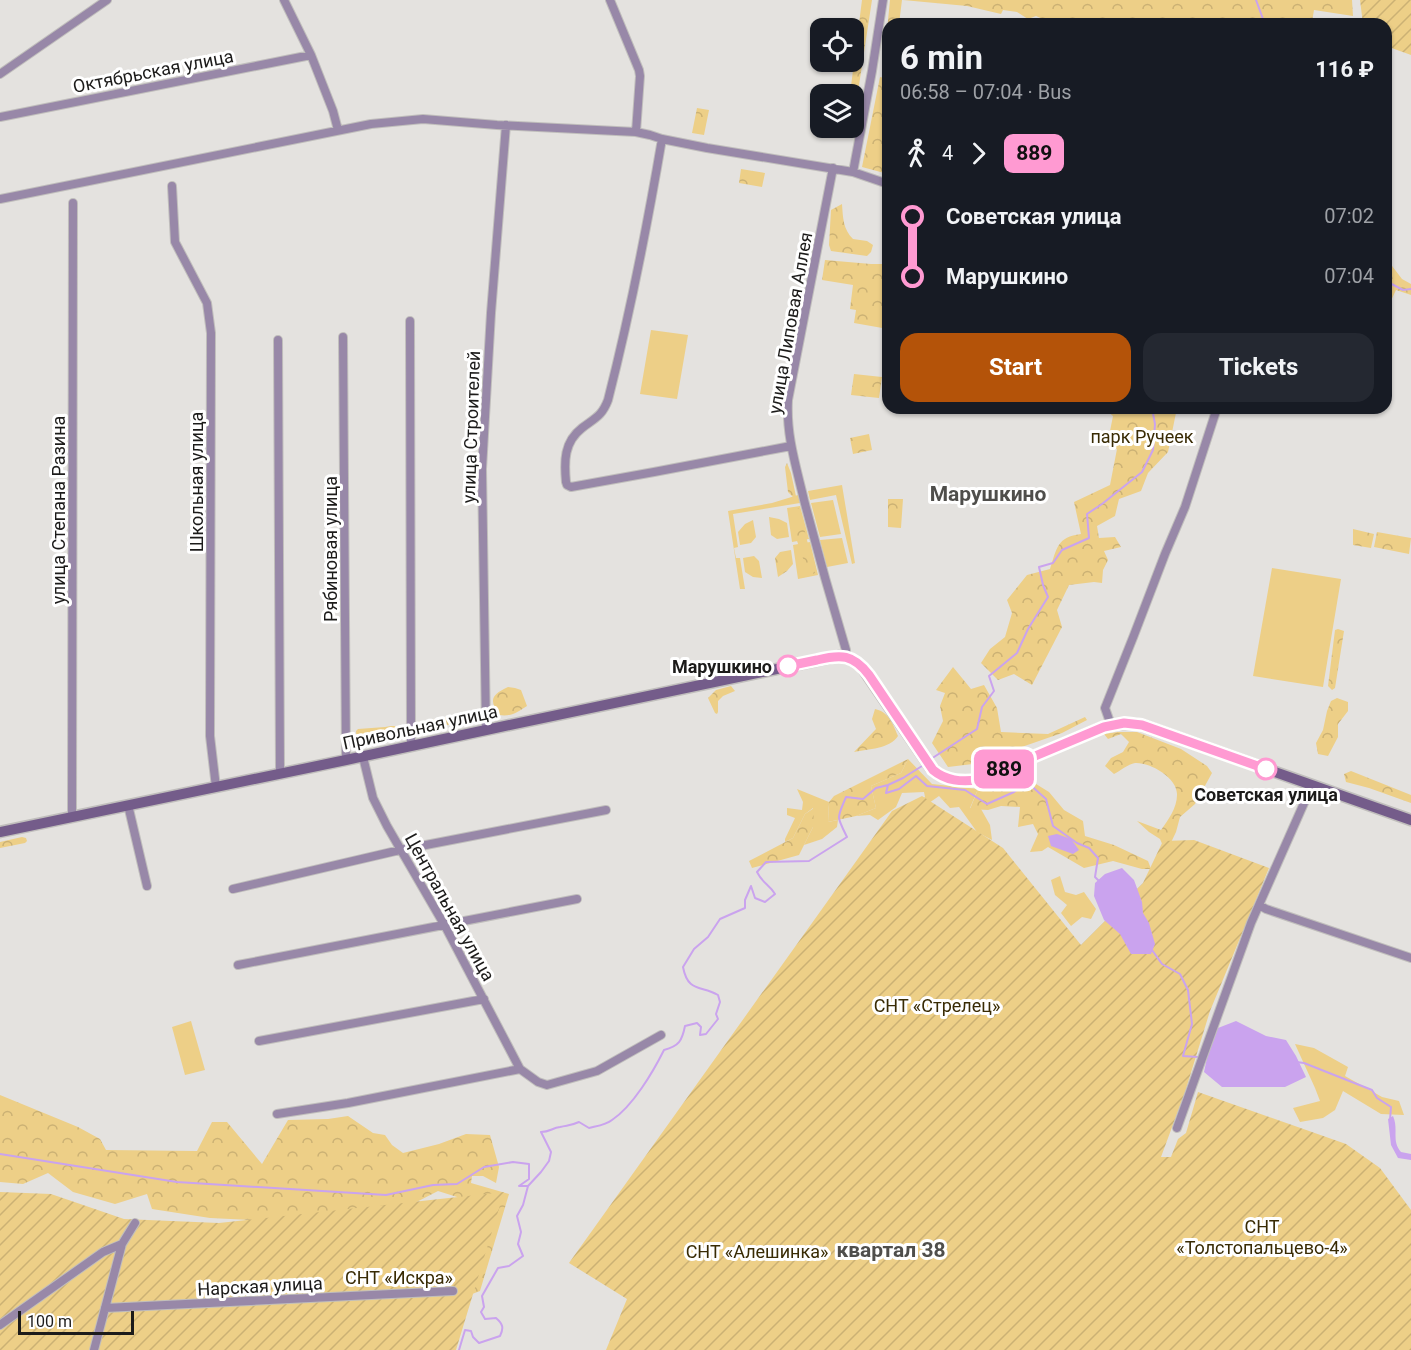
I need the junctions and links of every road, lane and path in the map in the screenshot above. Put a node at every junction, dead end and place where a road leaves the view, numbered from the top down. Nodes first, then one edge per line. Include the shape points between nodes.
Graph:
1 (107, 0) edge
2 (284, 0) edge
3 (610, 0) edge
4 (883, 0) edge
5 (311, 55) junction
6 (0, 74) edge
7 (0, 117) edge
8 (506, 125) junction
9 (338, 130) junction
10 (636, 132) junction
11 (662, 139) junction
12 (833, 168) junction
13 (853, 172) junction
14 (882, 182) edge
15 (172, 186) dead end
16 (0, 199) edge
17 (73, 203) dead end
18 (410, 321) dead end
19 (343, 337) dead end
20 (278, 340) dead end
21 (1215, 414) edge
22 (791, 446) junction
23 (846, 657) junction
24 (1110, 725) junction
25 (486, 730) junction
26 (411, 746) junction
27 (363, 757) junction
28 (346, 760) junction
29 (280, 774) junction
30 (1312, 785) junction
31 (216, 786) junction
32 (128, 806) junction
33 (606, 810) dead end
34 (72, 817) junction
35 (1411, 820) edge
36 (0, 832) edge
37 (400, 850) junction
38 (147, 886) dead end
39 (233, 889) dead end
40 (577, 899) dead end
41 (1259, 905) junction
42 (445, 926) junction
43 (1411, 958) edge
44 (238, 966) dead end
45 (484, 999) junction
46 (662, 1035) dead end
47 (259, 1041) dead end
48 (520, 1069) junction
49 (277, 1114) dead end
50 (1177, 1128) dead end
51 (135, 1223) dead end
52 (122, 1244) junction
53 (453, 1292) dead end
54 (105, 1308) junction
55 (0, 1325) edge
56 (94, 1350) edge

1 - 6 street
2 - 5 street
3 - 10 street via 639,70
4 - 13 street
5 - 7 street, Октябрьская улица
5 - 9 street
8 - 9 street via 423,119
8 - 10 street
8 - 25 street, улица Строителей via 482,469
9 - 16 street
10 - 11 street
11 - 12 street
11 - 22 street via 638,272 608,400 599,417 570,441 566,453 567,485
12 - 13 street
12 - 22 street, улица Липовая Аллея via 788,400
13 - 14 street
15 - 31 street, Школьная улица via 175,242 207,303 211,333 210,736
17 - 34 street, улица Степана Разина
18 - 26 street
19 - 28 street, Рябиновая улица
20 - 29 street
21 - 24 street via 1185,507 1105,708
22 - 23 street, улица Липовая Аллея
23 - 24 street via 867,673 942,777 978,780
23 - 25 street, Привольная улица via 835,656
24 - 30 street via 1142,725
25 - 26 street, Привольная улица
26 - 27 street, Привольная улица
27 - 28 street, Привольная улица
27 - 37 street, Центральная улица via 373,798
28 - 29 street, Привольная улица
29 - 31 street, Привольная улица
30 - 35 street
30 - 41 street
31 - 32 street, Привольная улица
32 - 34 street, Привольная улица
32 - 38 street
33 - 37 street
34 - 36 street, Привольная улица
37 - 39 street
37 - 42 street, Центральная улица
40 - 42 street
41 - 43 street
41 - 50 street
42 - 44 street
42 - 45 street, Центральная улица
45 - 47 street
45 - 48 street, Центральная улица
46 - 48 street via 597,1071 546,1085
48 - 49 street
51 - 52 street
52 - 54 street
52 - 55 street via 103,1252
53 - 54 street, Нарская улица
54 - 56 street

